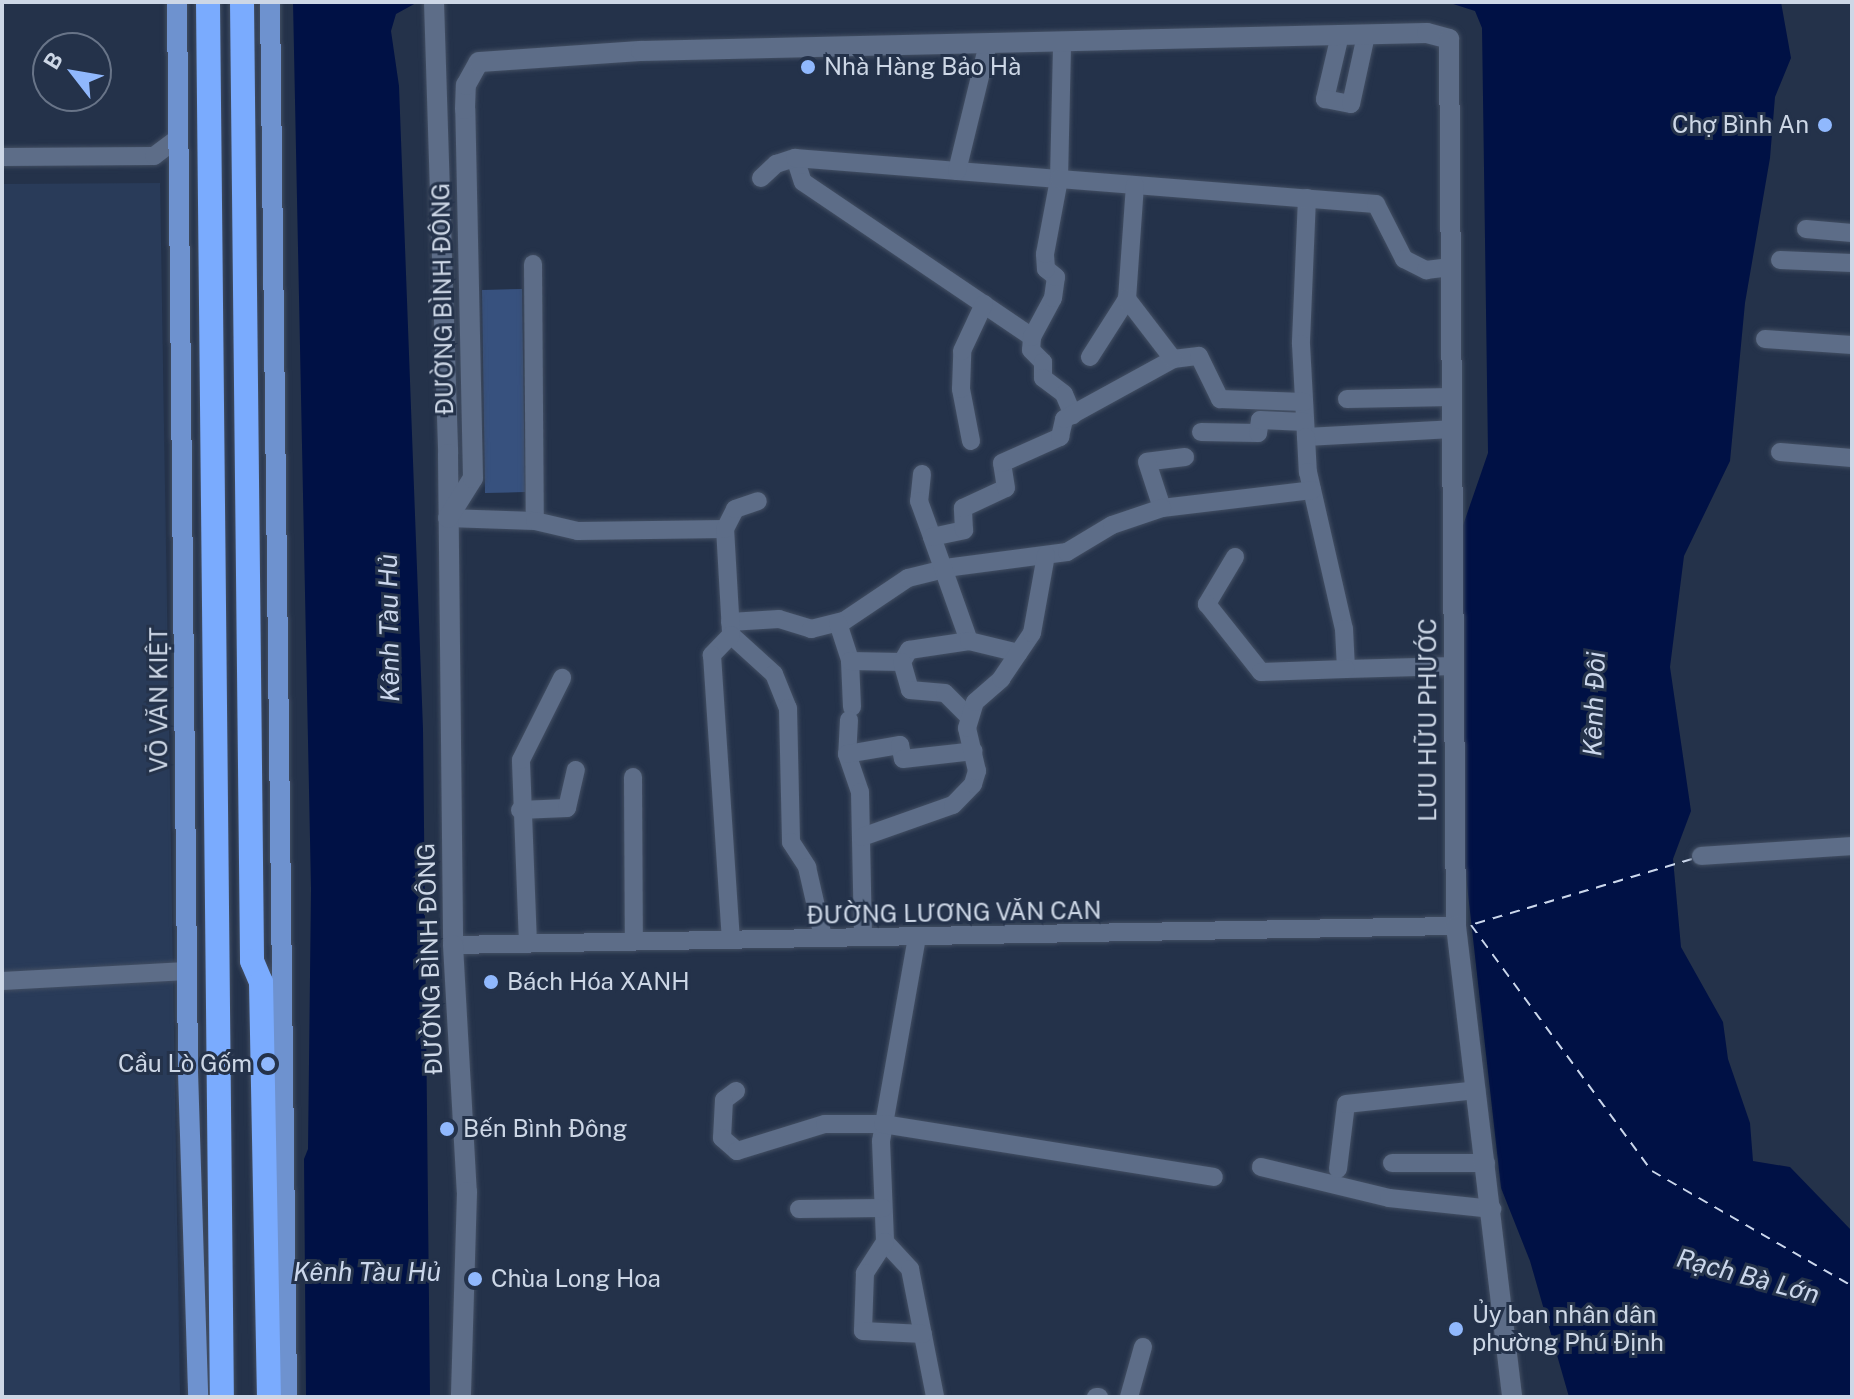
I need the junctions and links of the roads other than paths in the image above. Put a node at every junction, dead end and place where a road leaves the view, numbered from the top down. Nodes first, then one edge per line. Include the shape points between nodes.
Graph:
1 (177, 2) edge
2 (208, 2) edge
3 (242, 2) edge
4 (256, 2) edge
5 (270, 2) edge
6 (434, 2) edge
7 (1340, 35) junction
8 (1366, 35) junction
9 (1062, 42) junction
10 (988, 44) junction
11 (179, 137) junction
12 (154, 156) junction
13 (2, 157) edge
14 (795, 158) junction
15 (957, 171) junction
16 (180, 177) junction
17 (761, 178) dead end
18 (1059, 179) junction
19 (1135, 185) junction
20 (1307, 198) junction
21 (1806, 229) dead end
22 (1852, 233) edge
23 (1780, 260) dead end
24 (1852, 263) edge
25 (533, 264) dead end
26 (1451, 267) junction
27 (1127, 299) junction
28 (984, 304) junction
29 (1032, 337) junction
30 (1765, 339) dead end
31 (1852, 345) edge
32 (1090, 357) dead end
33 (1173, 359) junction
34 (1452, 397) junction
35 (1347, 399) dead end
36 (1304, 402) junction
37 (1068, 417) junction
38 (1306, 429) junction
39 (1452, 429) junction
40 (1201, 432) dead end
41 (971, 441) dead end
42 (1780, 452) dead end
43 (1185, 457) dead end
44 (1852, 458) edge
45 (922, 474) dead end
46 (1312, 490) junction
47 (758, 501) dead end
48 (1162, 508) junction
49 (448, 518) junction
50 (535, 521) junction
51 (725, 529) junction
52 (932, 537) junction
53 (1046, 555) junction
54 (1235, 557) dead end
55 (945, 569) junction
56 (838, 623) junction
57 (731, 628) junction
58 (969, 641) junction
59 (1019, 653) junction
60 (850, 661) junction
61 (902, 662) junction
62 (1454, 666) junction
63 (1346, 669) junction
64 (562, 678) dead end
65 (970, 718) junction
66 (974, 751) junction
67 (847, 754) junction
68 (576, 770) dead end
69 (633, 777) dead end
70 (520, 810) junction
71 (862, 837) junction
72 (1852, 846) edge
73 (1701, 856) dead end
74 (1456, 926) junction
75 (823, 937) junction
76 (863, 937) junction
77 (917, 937) junction
78 (731, 939) junction
79 (634, 941) junction
80 (528, 944) junction
81 (453, 945) junction
82 (187, 971) junction
83 (2, 981) edge
84 (261, 982) junction
85 (1476, 1090) junction
86 (736, 1091) dead end
87 (883, 1124) junction
88 (1392, 1163) dead end
89 (1486, 1163) junction
90 (1261, 1167) dead end
91 (1338, 1169) dead end
92 (1214, 1177) dead end
93 (883, 1208) junction
94 (799, 1209) dead end
95 (1492, 1209) junction
96 (885, 1242) junction
97 (923, 1334) junction
98 (1143, 1347) dead end
99 (198, 1397) edge
100 (222, 1397) edge
101 (269, 1397) edge
102 (287, 1397) edge
103 (461, 1397) edge
104 (935, 1397) edge
105 (1129, 1397) edge
106 (1512, 1397) edge

1 - 11 main road, VÕ VĂN KIỆT
2 - 100 highway
3 - 84 highway via 252,961
4 - 84 main road via 269,962
5 - 102 main road
6 - 49 street, ĐƯỜNG BÌNH ĐÔNG
7 - 8 street
7 - 8 street via 1325,99 1351,104
7 - 9 street
8 - 26 street, LƯU HỮU PHƯỚC via 1427,33 1449,39
9 - 10 street
9 - 18 street
10 - 15 street
10 - 49 street, ĐƯỜNG BÌNH ĐÔNG via 641,51 479,62 465,109 473,478
11 - 12 street
11 - 16 main road, VÕ VĂN KIỆT
12 - 13 street
12 - 16 street
14 - 15 street
14 - 17 street via 776,164
14 - 28 street via 803,182
15 - 18 street
16 - 82 main road, VÕ VĂN KIỆT
18 - 19 street
18 - 29 street via 1045,254 1046,269 1056,277 1053,298
19 - 20 street
19 - 27 street
20 - 26 street via 1376,204 1404,259 1426,270
20 - 36 street
21 - 22 street
23 - 24 street
25 - 50 street
26 - 34 street, LƯU HỮU PHƯỚC
27 - 32 street
27 - 33 street
28 - 29 street
28 - 41 street via 962,351 961,389
29 - 37 street via 1031,350 1043,362 1043,378 1064,394
30 - 31 street
33 - 36 street via 1199,356 1220,399
33 - 37 street
34 - 35 street
34 - 39 street, LƯU HỮU PHƯỚC
36 - 38 street
37 - 52 street via 1060,437 1002,463 1006,488 963,508 964,530
38 - 39 street
38 - 40 street via 1260,420 1258,433
38 - 46 street
39 - 62 street, LƯU HỮU PHƯỚC
42 - 44 street
43 - 48 street via 1147,462
45 - 52 street via 919,501
46 - 48 street
46 - 63 street via 1344,629
47 - 51 street via 735,509
48 - 53 street via 1112,525 1067,552
49 - 50 street
49 - 81 street, ĐƯỜNG BÌNH ĐÔNG
50 - 51 street via 578,531
51 - 57 street
52 - 55 street via 934,555
53 - 55 street
53 - 59 street via 1041,607
54 - 63 street via 1207,604 1261,672
55 - 56 street via 908,578
55 - 58 street
56 - 57 street via 811,629 779,619
56 - 60 street
57 - 75 street via 774,674 788,708 791,842 807,867
57 - 78 street via 712,655
58 - 59 street
58 - 61 street via 909,650
59 - 65 street via 975,702
60 - 61 street
60 - 67 street
61 - 65 street via 910,690 945,693
62 - 63 street
62 - 74 street, LƯU HỮU PHƯỚC
64 - 70 street via 521,760
65 - 66 street
66 - 67 street via 903,759 900,745
66 - 71 street via 973,784 953,805
67 - 71 street via 860,792
68 - 70 street via 567,808
69 - 79 street
70 - 80 street
71 - 76 street
72 - 73 street
74 - 77 street, ĐƯỜNG LƯƠNG VĂN CAN
74 - 85 street, LƯU HỮU PHƯỚC
75 - 76 street, ĐƯỜNG LƯƠNG VĂN CAN
75 - 78 street, ĐƯỜNG LƯƠNG VĂN CAN
76 - 77 street, ĐƯỜNG LƯƠNG VĂN CAN
77 - 87 street
78 - 79 street, ĐƯỜNG LƯƠNG VĂN CAN
79 - 80 street, ĐƯỜNG LƯƠNG VĂN CAN
80 - 81 street, ĐƯỜNG LƯƠNG VĂN CAN
81 - 103 street, ĐƯỜNG BÌNH ĐÔNG via 467,1192
82 - 83 street
82 - 99 main road, VÕ VĂN KIỆT
84 - 101 highway
85 - 89 street, LƯU HỮU PHƯỚC
85 - 91 street via 1346,1104
86 - 87 street via 724,1100 722,1138 737,1151 825,1124
87 - 92 street
87 - 93 street
88 - 89 street
89 - 95 street, LƯU HỮU PHƯỚC
90 - 95 street via 1389,1198
93 - 94 street
93 - 96 street
95 - 106 street, LƯU HỮU PHƯỚC
96 - 97 street via 910,1269
96 - 97 street via 865,1273 863,1331
97 - 104 street
98 - 105 street

